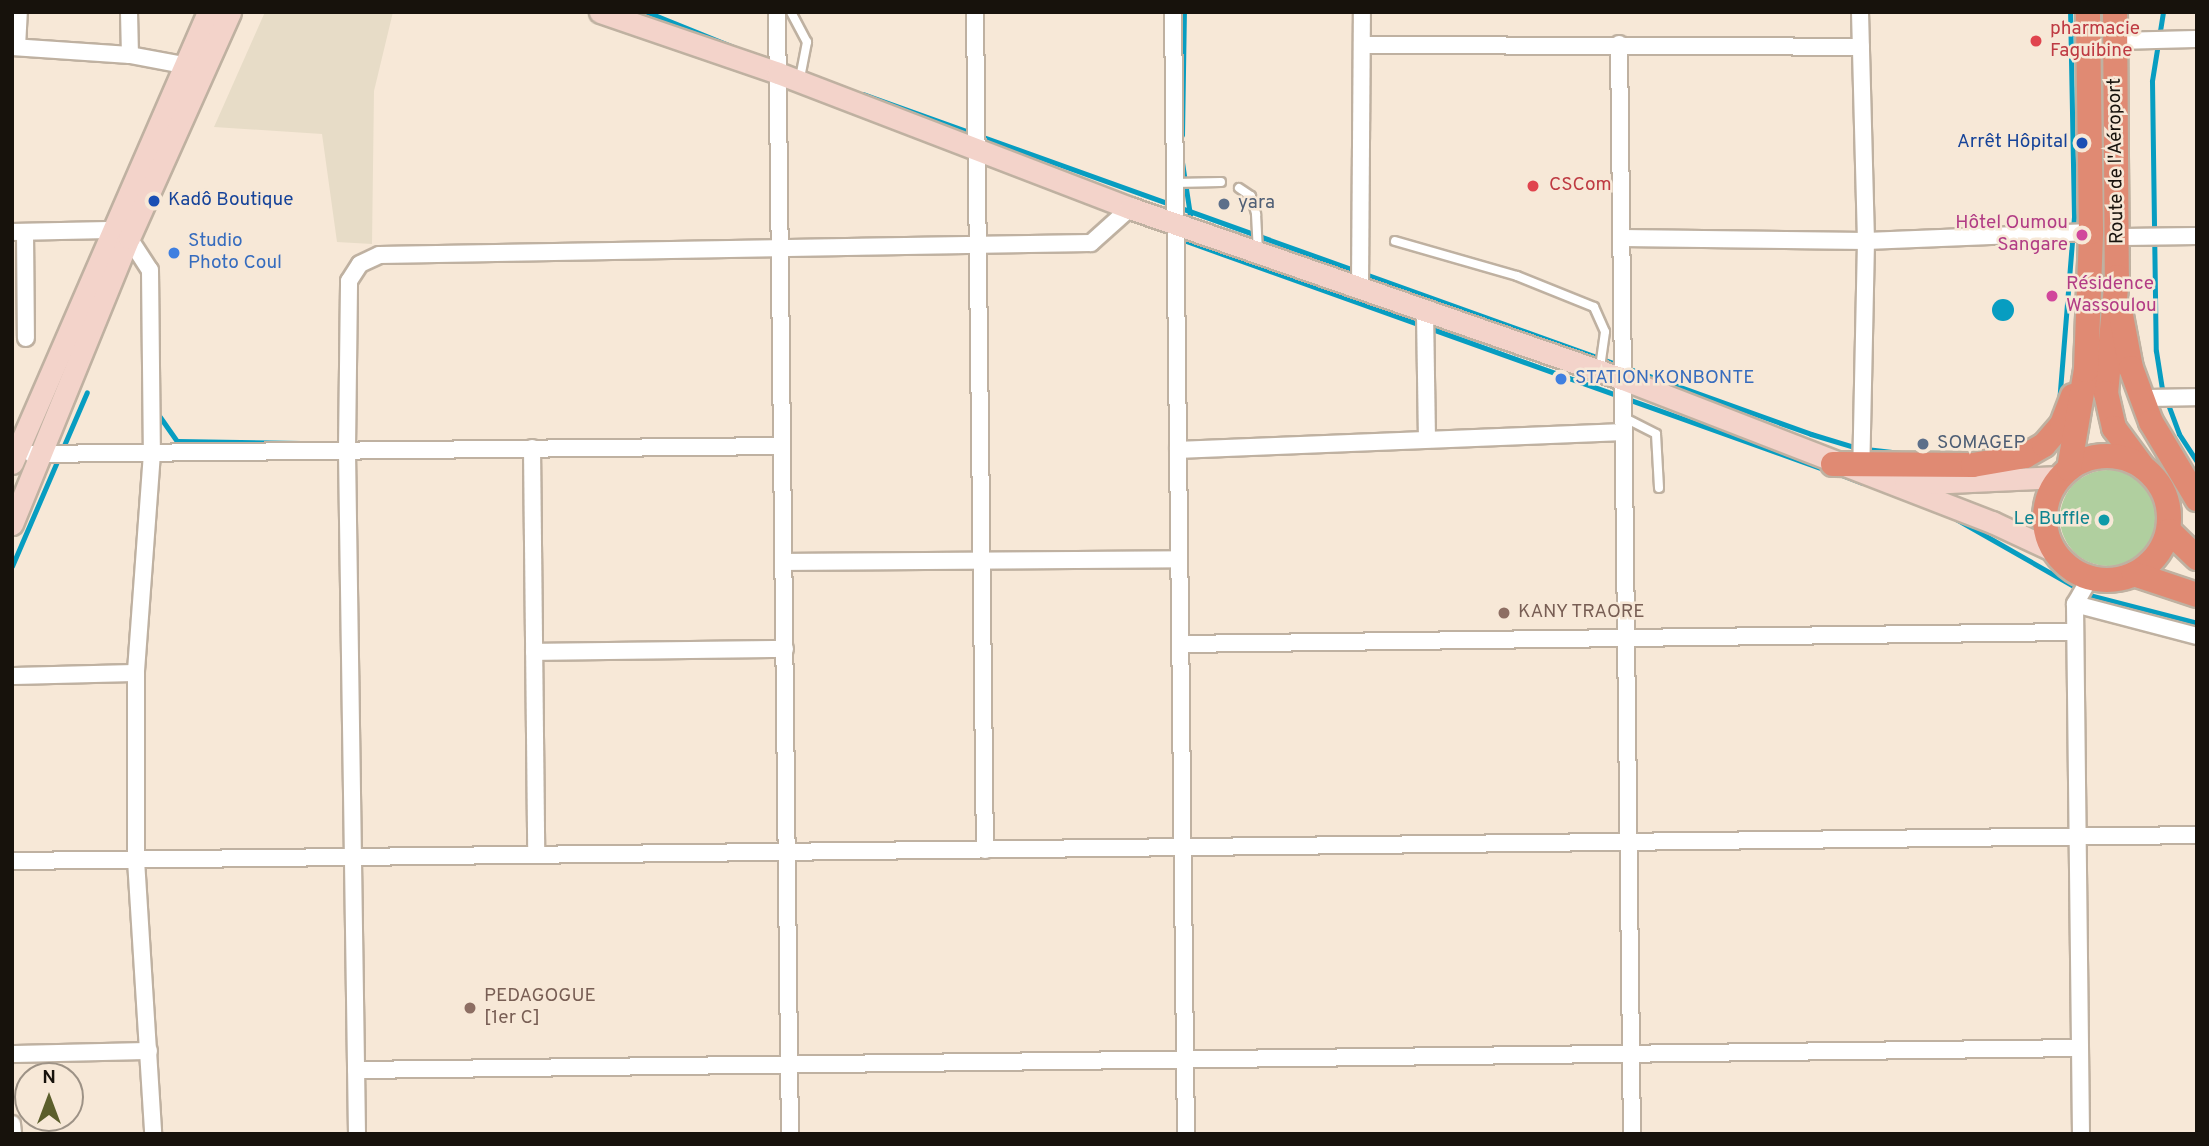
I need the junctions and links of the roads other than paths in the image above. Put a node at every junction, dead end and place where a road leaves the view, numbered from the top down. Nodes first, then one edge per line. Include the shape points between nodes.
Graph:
1 (19, 12) edge
2 (129, 12) edge
3 (208, 12) edge
4 (230, 12) edge
5 (600, 12) edge
6 (777, 12) edge
7 (791, 12) edge
8 (975, 12) edge
9 (1173, 12) edge
10 (1362, 12) edge
11 (1860, 12) edge
12 (2088, 12) edge
13 (2115, 12) edge
14 (2197, 39) edge
15 (2115, 41) junction
16 (1619, 44) junction
17 (1362, 45) junction
18 (15, 47) edge
19 (1861, 47) junction
20 (130, 55) junction
21 (184, 65) junction
22 (778, 73) junction
23 (799, 82) junction
24 (977, 150) junction
25 (1221, 182) dead end
26 (1175, 183) junction
27 (1240, 188) dead end
28 (1130, 208) junction
29 (1175, 222) junction
30 (19, 232) edge
31 (2091, 232) junction
32 (119, 234) junction
33 (2197, 236) edge
34 (2118, 237) junction
35 (1622, 238) junction
36 (1395, 241) dead end
37 (1866, 241) junction
38 (978, 245) junction
39 (780, 247) junction
40 (1258, 252) junction
41 (2118, 278) junction
42 (1360, 288) junction
43 (1425, 312) junction
44 (26, 338) dead end
45 (2086, 370) junction
46 (1599, 371) junction
47 (1623, 379) junction
48 (2197, 397) edge
49 (2142, 398) junction
50 (1623, 425) junction
51 (1427, 437) junction
52 (782, 446) junction
53 (347, 449) junction
54 (532, 449) junction
55 (1178, 450) junction
56 (152, 453) junction
57 (42, 454) junction
58 (14, 459) edge
59 (1833, 464) joint
60 (2143, 467) junction
61 (1861, 470) junction
62 (2064, 473) junction
63 (1891, 484) junction
64 (1659, 488) dead end
65 (2197, 499) edge
66 (12, 524) edge
67 (2169, 531) junction
68 (2054, 551) junction
69 (2197, 558) edge
70 (982, 559) junction
71 (1179, 559) junction
72 (784, 562) junction
73 (2134, 575) junction
74 (2090, 578) junction
75 (2197, 595) edge
76 (2075, 604) junction
77 (2075, 632) junction
78 (2197, 636) edge
79 (1626, 637) junction
80 (1180, 644) junction
81 (785, 649) junction
82 (534, 652) junction
83 (136, 673) junction
84 (12, 676) edge
85 (2197, 835) edge
86 (2078, 837) junction
87 (1629, 842) junction
88 (1183, 849) junction
89 (985, 850) junction
90 (787, 852) junction
91 (536, 855) junction
92 (355, 858) junction
93 (136, 860) junction
94 (12, 861) edge
95 (2080, 1048) junction
96 (149, 1051) junction
97 (1631, 1053) junction
98 (12, 1054) edge
99 (1185, 1060) junction
100 (790, 1063) junction
101 (356, 1070) junction
102 (12, 1124) edge
103 (13, 1134) edge
104 (153, 1134) edge
105 (357, 1134) edge
106 (790, 1134) edge
107 (1186, 1134) edge
108 (1632, 1134) edge
109 (2081, 1134) edge

1 - 18 street
2 - 20 street
3 - 21 main road
4 - 32 main road
5 - 22 main road
6 - 22 street
7 - 23 lane via 807,42
8 - 24 street
9 - 26 street
10 - 17 street
11 - 19 street
12 - 31 highway, Route de l'Aéroport
13 - 15 highway, Route de l'Aéroport
14 - 15 street
15 - 34 highway, Route de l'Aéroport
16 - 17 street
16 - 19 street
16 - 35 street
17 - 42 street
18 - 20 street
19 - 37 street
20 - 21 street
21 - 32 main road
22 - 23 main road
22 - 39 street
23 - 24 main road
24 - 28 main road
24 - 38 street
25 - 26 lane
26 - 29 street
27 - 40 lane via 1251,196
28 - 29 main road
28 - 38 street via 1091,243
29 - 40 main road
29 - 55 street
30 - 32 street
30 - 44 street
31 - 37 street
31 - 45 highway, Route de l'Aéroport
32 - 56 street via 150,270
32 - 57 main road
32 - 58 main road
33 - 34 street
34 - 41 highway, Route de l'Aéroport
35 - 37 street
35 - 47 street
36 - 46 lane via 1517,276 1594,307 1605,332
37 - 61 street
38 - 39 street
38 - 70 street
39 - 52 street
39 - 53 street via 379,255 360,264 349,281
40 - 42 main road
41 - 49 highway via 2131,368
41 - 60 highway, Route de l'Aéroport via 2106,393 2114,428
42 - 43 main road
43 - 46 main road
43 - 51 street
45 - 61 highway via 2062,424 2044,445 2025,456 1973,465
45 - 62 highway, Route de l'Aéroport
46 - 47 main road
47 - 50 street
47 - 59 main road
48 - 49 street
49 - 65 highway via 2179,475
50 - 51 street
50 - 64 lane via 1656,434
50 - 79 street
51 - 55 street
52 - 54 street
52 - 72 street
53 - 54 street
53 - 56 street
53 - 92 street
54 - 82 street
55 - 71 street
56 - 57 street
56 - 83 street
57 - 58 street
57 - 66 main road
59 - 61 highway
60 - 62 highway via 2119,457 2092,458
60 - 67 highway via 2160,484 2169,507
61 - 63 main road
62 - 63 main road
62 - 68 highway via 2045,513
63 - 68 main road via 2015,531
67 - 69 highway
67 - 73 highway via 2156,556
68 - 74 highway via 2070,568
70 - 71 street
70 - 72 street
70 - 89 street
71 - 80 street
72 - 81 street
73 - 74 highway
73 - 75 highway
74 - 76 street
76 - 77 street
76 - 78 street
77 - 79 street
77 - 86 street
79 - 80 street
79 - 87 street
80 - 88 street
81 - 82 street
81 - 90 street
82 - 91 street
83 - 84 street
83 - 93 street
85 - 86 street
86 - 87 street
86 - 95 street
87 - 88 street
87 - 97 street
88 - 89 street
88 - 99 street
89 - 90 street
90 - 91 street
90 - 100 street
91 - 92 street
92 - 93 street
92 - 101 street
93 - 94 street
93 - 96 street
95 - 97 street
95 - 109 street
96 - 98 street
96 - 104 street
97 - 99 street
97 - 108 street
99 - 100 street
99 - 107 street
100 - 101 street
100 - 106 street
101 - 105 street
102 - 103 street

